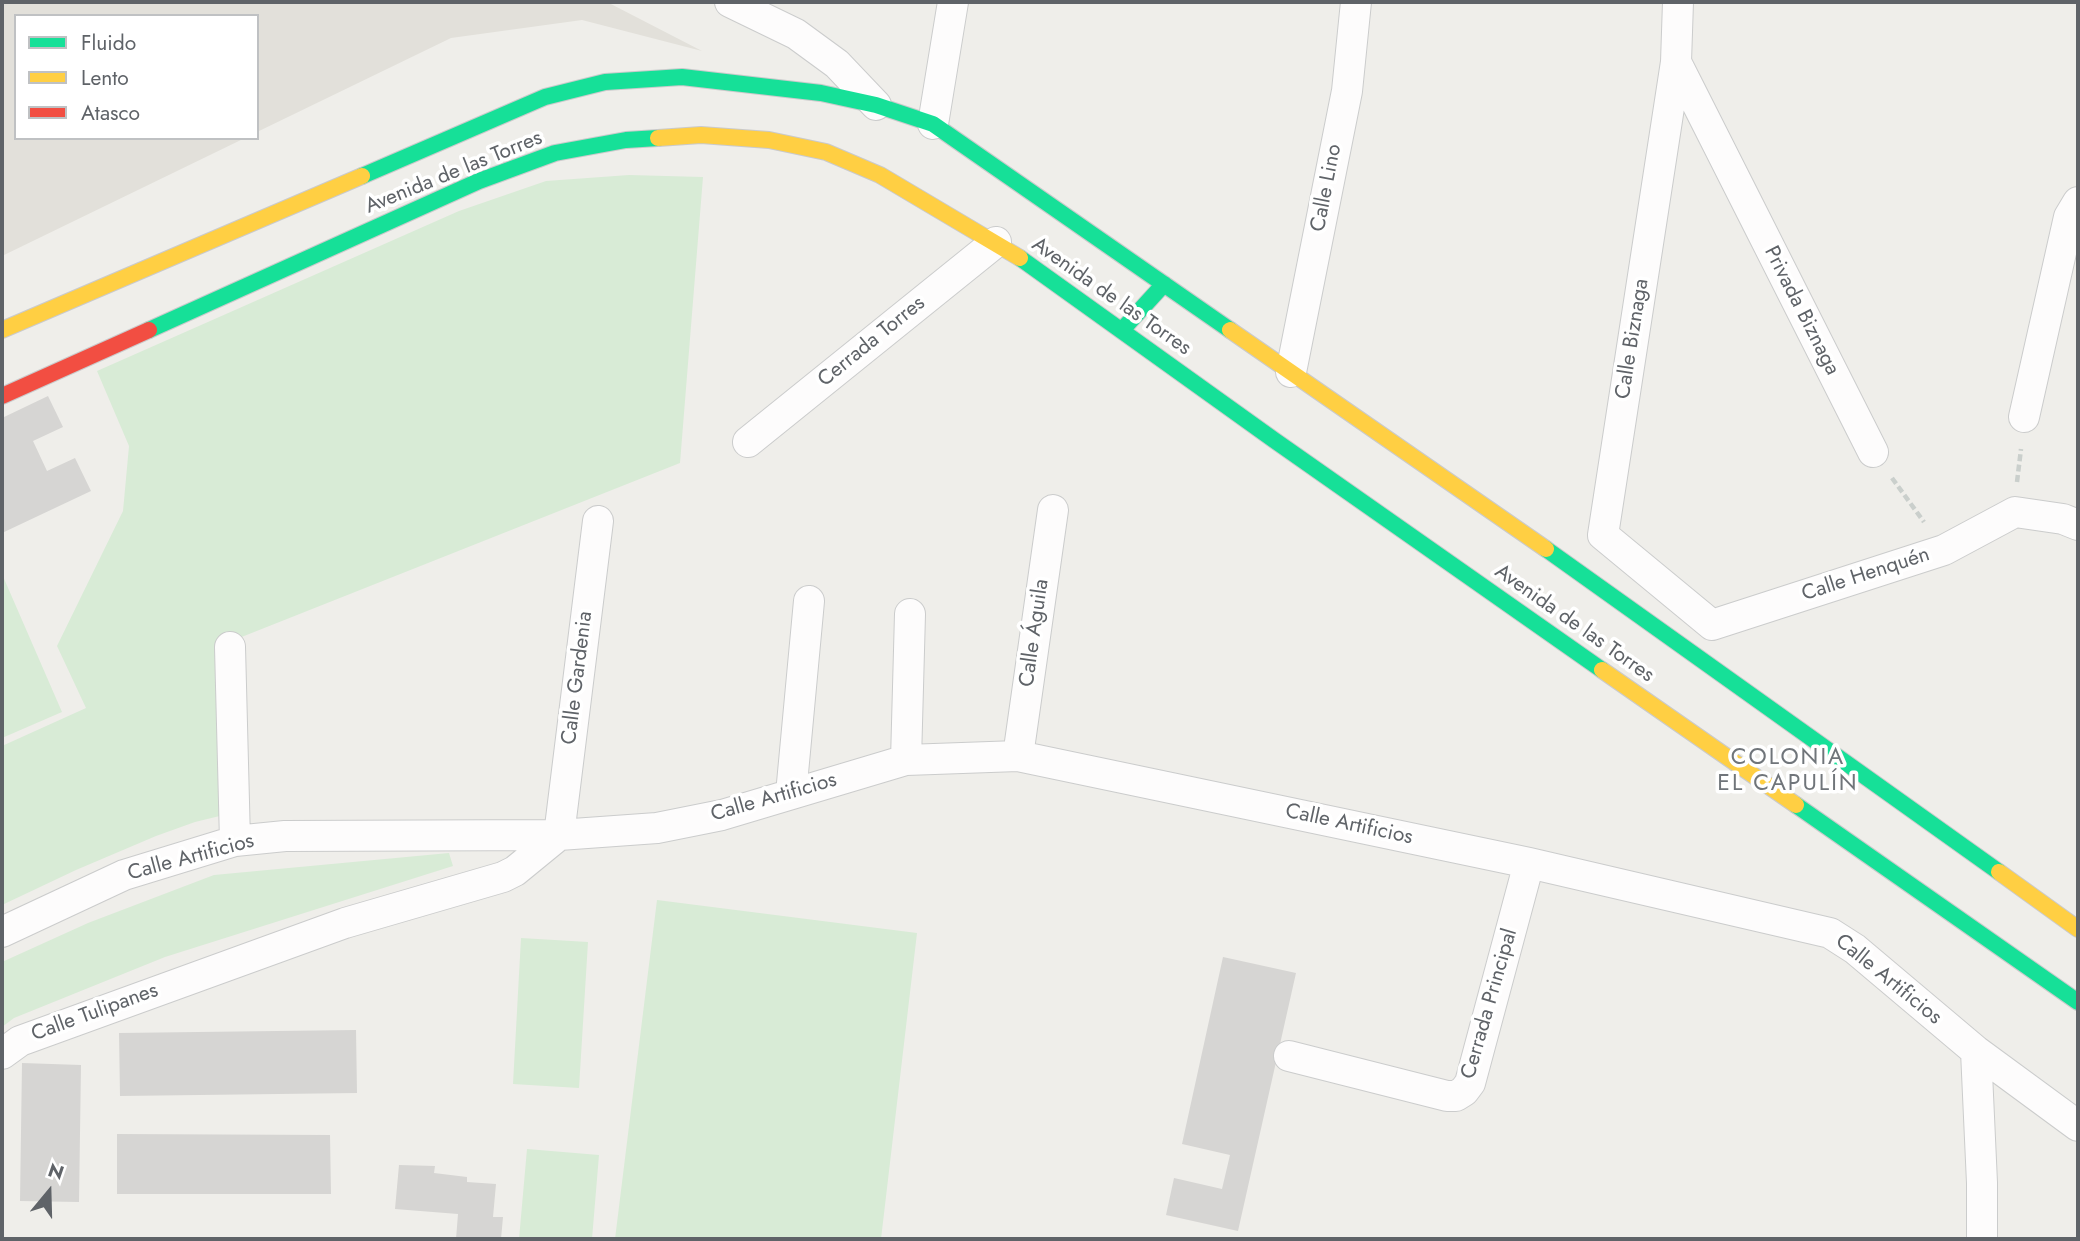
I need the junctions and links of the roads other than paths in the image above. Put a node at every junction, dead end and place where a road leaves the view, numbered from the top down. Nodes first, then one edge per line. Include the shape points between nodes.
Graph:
1 (730, 2) edge
2 (953, 2) edge
3 (1356, 2) edge
4 (1678, 2) edge
5 (1676, 62) junction
6 (876, 105) junction
7 (933, 124) junction
8 (2078, 202) edge
9 (996, 242) junction
10 (1164, 284) junction
11 (2, 330) edge
12 (1122, 330) junction
13 (1291, 372) junction
14 (2, 396) edge
15 (2024, 417) road end
16 (748, 442) dead end
17 (1873, 452) road end
18 (1053, 510) dead end
19 (598, 521) dead end
20 (2078, 525) edge
21 (809, 601) dead end
22 (910, 614) dead end
23 (1712, 625) joint
24 (230, 647) dead end
25 (1018, 755) junction
26 (906, 760) junction
27 (791, 794) junction
28 (559, 835) junction
29 (235, 841) junction
30 (1530, 863) junction
31 (2078, 929) edge
32 (2, 932) edge
33 (2078, 1002) edge
34 (1976, 1051) junction
35 (2, 1054) edge
36 (1289, 1056) dead end
37 (2078, 1126) edge
38 (1982, 1239) edge

1 - 6 street via 796,33 837,64
2 - 7 street
3 - 13 street, Calle Lino via 1347,91
4 - 5 street, Calle Biznaga
5 - 17 street, Privada Biznaga
5 - 23 street, Calle Biznaga via 1603,535
6 - 7 street, Avenida de las Torres
6 - 11 street, Avenida de las Torres via 821,93 682,77 605,82 545,97 52,315
7 - 10 street, Avenida de las Torres
8 - 15 street via 2069,217
9 - 12 street, Avenida de las Torres
9 - 14 street, Avenida de las Torres via 880,175 826,152 769,140 701,135 626,140 555,153 479,181 73,357
9 - 16 street, Cerrada Torres
10 - 12 street
10 - 13 street, Avenida de las Torres
12 - 33 street, Avenida de las Torres
13 - 31 street, Avenida de las Torres
18 - 25 street, Calle Águila
19 - 28 street, Calle Gardenia
20 - 23 street, Calle Henquén via 2015,512 1944,550
21 - 27 street
22 - 26 street
24 - 29 street
25 - 26 street, Calle Artificios
25 - 30 street, Calle Artificios
26 - 27 street, Calle Artificios
27 - 28 street, Calle Artificios via 657,828
28 - 29 street, Calle Artificios via 285,836
28 - 35 street, Calle Tulipanes via 503,877 345,923 20,1041
29 - 32 street, Calle Artificios via 124,875
30 - 34 street, Calle Artificios via 1830,933
30 - 36 street, Cerrada Principal via 1470,1083 1464,1091 1447,1096
34 - 37 street, Calle Artificios
34 - 38 street

